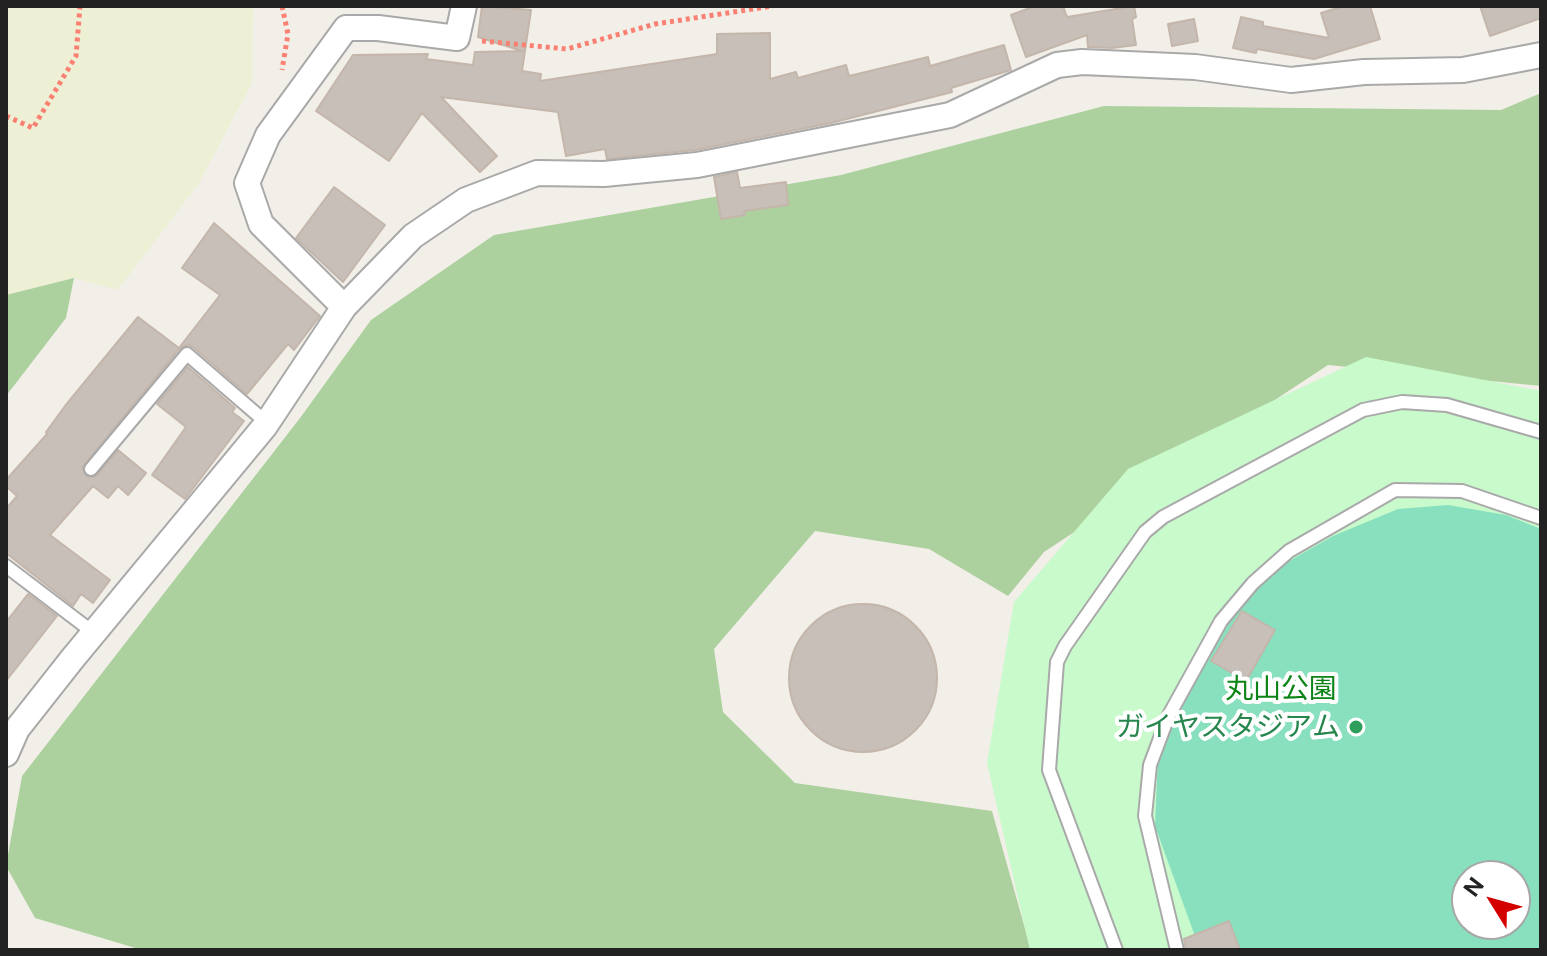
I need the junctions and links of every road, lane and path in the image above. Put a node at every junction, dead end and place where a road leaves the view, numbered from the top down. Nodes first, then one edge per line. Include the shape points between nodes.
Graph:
1 (80, 6) edge
2 (282, 6) edge
3 (464, 6) edge
4 (773, 6) edge
5 (457, 38) junction
6 (1541, 55) edge
7 (291, 103) junction
8 (6, 116) edge
9 (344, 307) junction
10 (267, 423) junction
11 (1541, 432) edge
12 (91, 469) dead end
13 (1541, 518) edge
14 (6, 566) edge
15 (94, 633) junction
16 (6, 754) edge
17 (1116, 950) edge
18 (1177, 950) edge

1 - 8 path via 76,56 33,128
2 - 7 path via 288,34 279,86
3 - 5 street
4 - 5 path via 655,24 567,49
5 - 7 street via 346,28
6 - 9 street via 1463,70 1291,80 1195,67 1082,62 1057,65 950,115 697,165 604,174 537,173 466,200 413,236
7 - 9 street via 268,135 247,183 261,224
9 - 10 street
10 - 12 lane via 187,354
10 - 15 street
11 - 17 lane via 1447,405 1402,402 1363,410 1163,517 1145,532 1057,662 1050,755 1054,787
13 - 18 lane via 1462,491 1395,490 1289,551 1253,583 1221,621 1168,717 1150,765 1145,816
14 - 15 lane
15 - 16 street via 17,729

